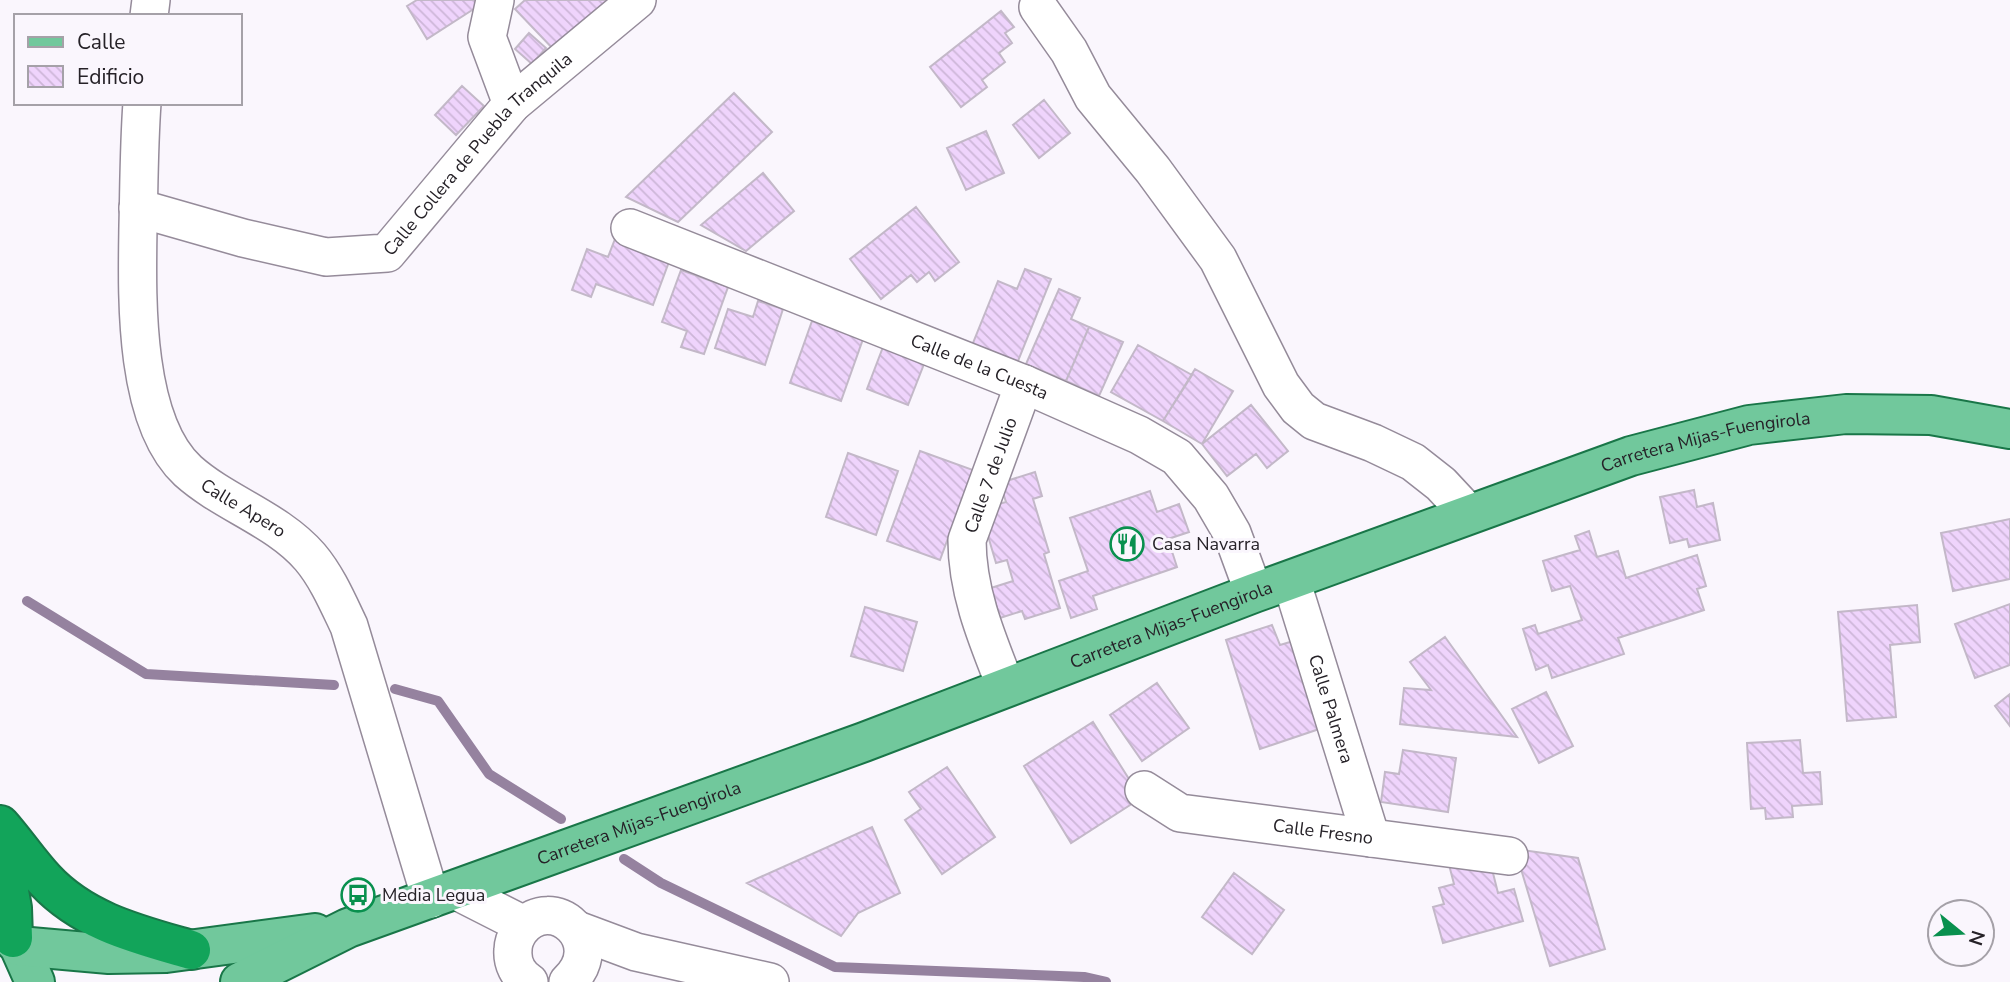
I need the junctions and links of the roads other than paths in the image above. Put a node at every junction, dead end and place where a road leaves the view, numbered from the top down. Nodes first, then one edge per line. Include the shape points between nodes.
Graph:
1 (495, 0) edge
2 (636, 0) edge
3 (1038, 7) dead end
4 (512, 104) junction
5 (142, 105) edge
6 (138, 208) junction
7 (630, 228) dead end
8 (1024, 384) junction
9 (2010, 429) edge
10 (1469, 514) junction
11 (1291, 580) junction
12 (1254, 593) junction
13 (1006, 687) junction
14 (1144, 790) dead end
15 (0, 825) edge
16 (1371, 838) junction
17 (0, 841) edge
18 (1508, 856) dead end
19 (443, 894) junction
20 (348, 928) junction
21 (577, 930) junction
22 (11, 937) edge
23 (191, 950) junction
24 (636, 952) junction
25 (515, 962) edge
26 (572, 978) edge
27 (35, 982) edge
28 (240, 982) edge
29 (770, 982) edge

1 - 4 street via 487,37
2 - 4 street, Calle Collera de Puebla Tranquila
3 - 10 street via 1069,51 1093,97 1218,259 1281,385 1298,408 1314,421 1413,462
4 - 6 street, Calle Collera de Puebla Tranquila via 387,253 326,257
5 - 6 street, Calle Apero
6 - 19 street, Calle Apero via 137,308 148,390 165,440 197,478 282,532 310,557 331,588 349,626
7 - 8 street, Calle de la Cuesta
8 - 12 street, Calle de la Cuesta via 1177,457 1211,497 1232,533
8 - 13 street, Calle 7 de Julio via 967,540 967,567 982,628
9 - 10 main road, Carretera Mijas-Fuengirola via 1931,415 1846,414 1749,425 1631,456
10 - 11 main road, Carretera Mijas-Fuengirola
11 - 12 main road, Carretera Mijas-Fuengirola
11 - 16 street, Calle Palmera
12 - 13 main road, Carretera Mijas-Fuengirola
13 - 19 main road, Carretera Mijas-Fuengirola
14 - 16 street, Calle Fresno via 1180,813
15 - 23 highway via 45,881 105,924
16 - 18 street, Calle Fresno
17 - 22 highway via 12,908
19 - 20 main road, Carretera Mijas-Fuengirola
19 - 25 street
20 - 23 main road
20 - 28 main road
21 - 24 street
21 - 25 street via 557,917 535,919
21 - 26 street via 584,952
22 - 23 main road via 109,954
22 - 27 main road
24 - 26 street via 613,956
24 - 29 street

